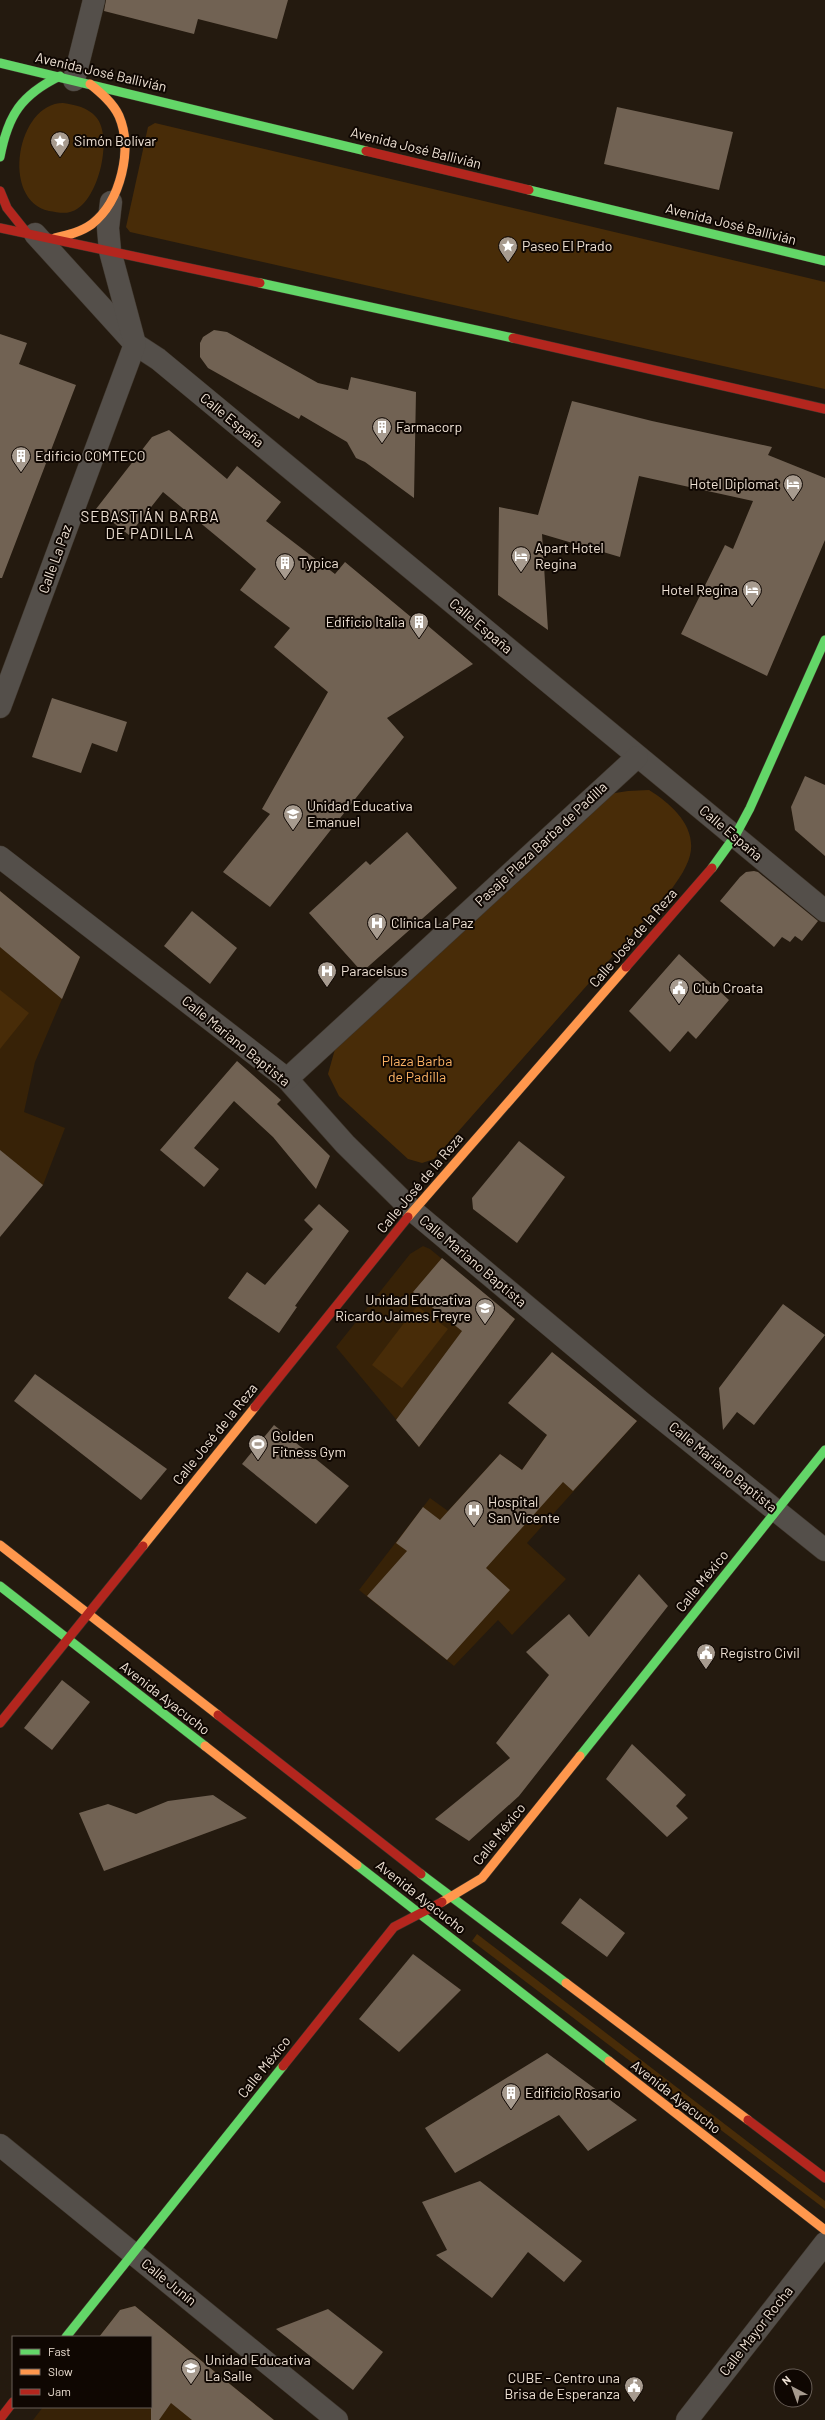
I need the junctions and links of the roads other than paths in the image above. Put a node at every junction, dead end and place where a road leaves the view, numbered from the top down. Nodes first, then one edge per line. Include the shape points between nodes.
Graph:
1 (94, 0) edge
2 (0, 63) edge
3 (75, 80) junction
4 (0, 157) edge
5 (0, 190) edge
6 (111, 202) junction
7 (0, 228) edge
8 (39, 235) junction
9 (110, 251) junction
10 (825, 261) edge
11 (136, 344) junction
12 (825, 409) edge
13 (825, 640) edge
14 (0, 707) edge
15 (637, 757) junction
16 (735, 836) junction
17 (0, 857) edge
18 (825, 911) edge
19 (287, 1079) junction
20 (413, 1211) junction
21 (825, 1450) edge
22 (775, 1510) junction
23 (0, 1545) edge
24 (825, 1550) edge
25 (0, 1586) edge
26 (87, 1614) junction
27 (67, 1639) junction
28 (0, 1723) edge
29 (452, 1895) junction
30 (421, 1914) junction
31 (0, 2145) edge
32 (825, 2178) edge
33 (825, 2230) edge
34 (825, 2243) edge
35 (134, 2253) junction
36 (67, 2336) edge
37 (12, 2403) edge
38 (0, 2419) edge
39 (337, 2420) edge
40 (687, 2420) edge

1 - 3 street
2 - 3 main road, Avenida José Ballivián
3 - 4 main road via 40,85 25,96 12,116
3 - 6 main road via 106,98 118,116 125,137 121,170
3 - 10 main road, Avenida José Ballivián
5 - 8 main road via 2,200 12,217
6 - 8 main road via 97,220 71,235
6 - 9 street via 108,228
7 - 8 main road
8 - 9 main road
8 - 11 street
9 - 11 street
9 - 12 main road via 372,306
11 - 14 street, Calle La Paz
11 - 15 street, Calle España via 158,359 329,499
13 - 16 main road, Calle José de la Reza
15 - 16 street, Calle España
15 - 19 street, Pasaje Plaza Barba de Padilla
16 - 18 street, Calle España
16 - 20 main road, Calle José de la Reza via 716,863
17 - 19 street, Calle Mariano Baptista
19 - 20 street, Calle Mariano Baptista via 345,1144
20 - 22 street, Calle Mariano Baptista via 635,1397
20 - 26 main road, Calle José de la Reza
21 - 22 main road, Calle México
22 - 24 street, Calle Mariano Baptista
22 - 29 main road, Calle México via 482,1878
23 - 26 main road, Avenida Ayacucho
25 - 27 main road, Avenida Ayacucho
26 - 27 main road, Calle José de la Reza
26 - 29 main road, Avenida Ayacucho
27 - 28 main road, Calle José de la Reza
27 - 30 main road, Avenida Ayacucho
29 - 30 main road, Calle México
29 - 32 main road, Avenida Ayacucho
30 - 33 main road, Avenida Ayacucho
30 - 35 main road, Calle México via 394,1927
31 - 35 street, Calle Junín
34 - 40 street, Calle Mayor Rocha
35 - 36 main road, Calle México
35 - 39 street, Calle Junín
37 - 38 main road

